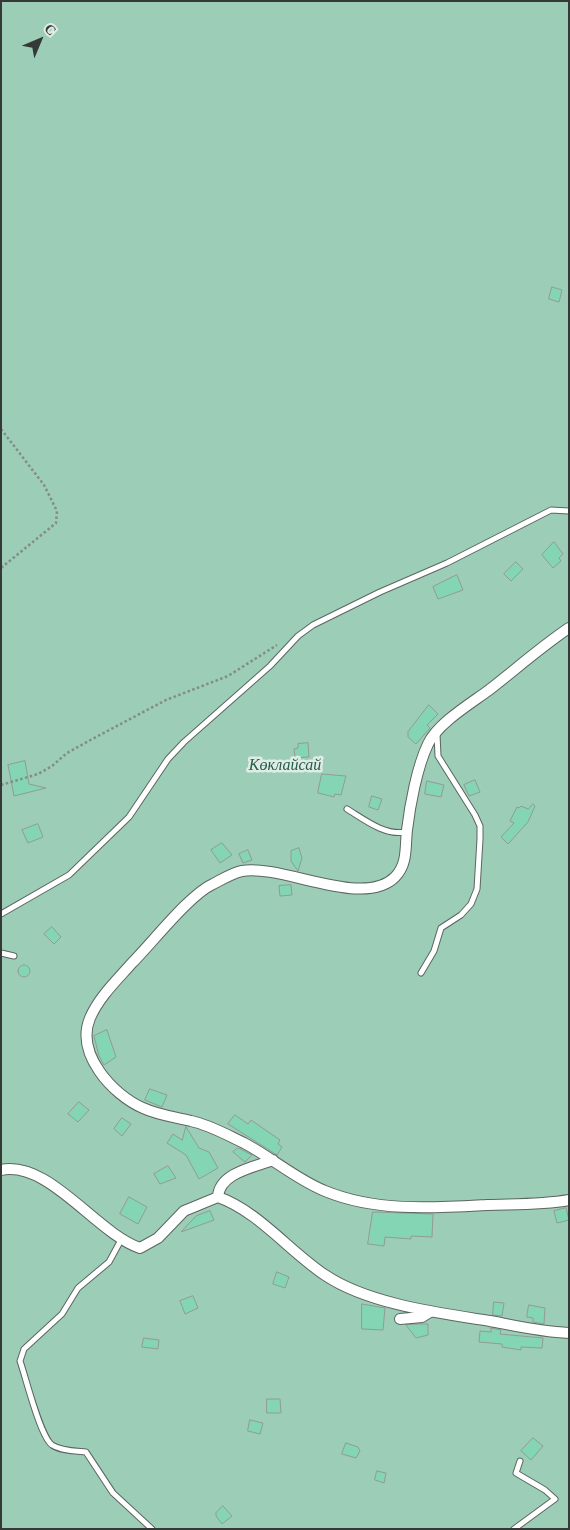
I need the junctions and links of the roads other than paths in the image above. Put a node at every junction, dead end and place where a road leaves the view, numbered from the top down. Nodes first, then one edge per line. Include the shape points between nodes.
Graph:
1 (569, 511) edge
2 (569, 628) edge
3 (436, 733) junction
4 (347, 809) dead end
5 (406, 832) junction
6 (1, 914) edge
7 (1, 953) edge
8 (14, 956) dead end
9 (421, 973) dead end
10 (273, 1160) junction
11 (1, 1170) edge
12 (218, 1197) junction
13 (569, 1200) edge
14 (121, 1240) junction
15 (430, 1312) junction
16 (400, 1318) dead end
17 (569, 1333) edge
18 (520, 1462) dead end
19 (152, 1529) edge
20 (514, 1529) edge

1 - 6 lane via 551,510 313,625 184,742 168,759 129,817 69,875
2 - 3 street
3 - 5 street via 423,759
3 - 9 lane via 438,756 444,769 480,826 477,889 471,904 461,915 441,928 434,951
4 - 5 lane via 386,831
5 - 10 street via 404,864 384,885 355,889 276,873 242,871 208,886 188,903 116,981 89,1020 87,1039 92,1056 110,1086 128,1100 144,1109 214,1128
7 - 8 lane
10 - 12 street via 222,1183
10 - 13 street via 321,1190 381,1205 430,1208 531,1205
11 - 14 street via 9,1168 50,1182
12 - 14 street via 184,1211 158,1238 140,1248
12 - 15 street via 235,1203 327,1277 365,1294
14 - 19 lane via 109,1262 78,1288 62,1314 24,1349 20,1361 39,1421 50,1444 86,1452 113,1493
15 - 16 street via 422,1317
15 - 17 street via 543,1332
18 - 20 lane via 516,1473 555,1498

